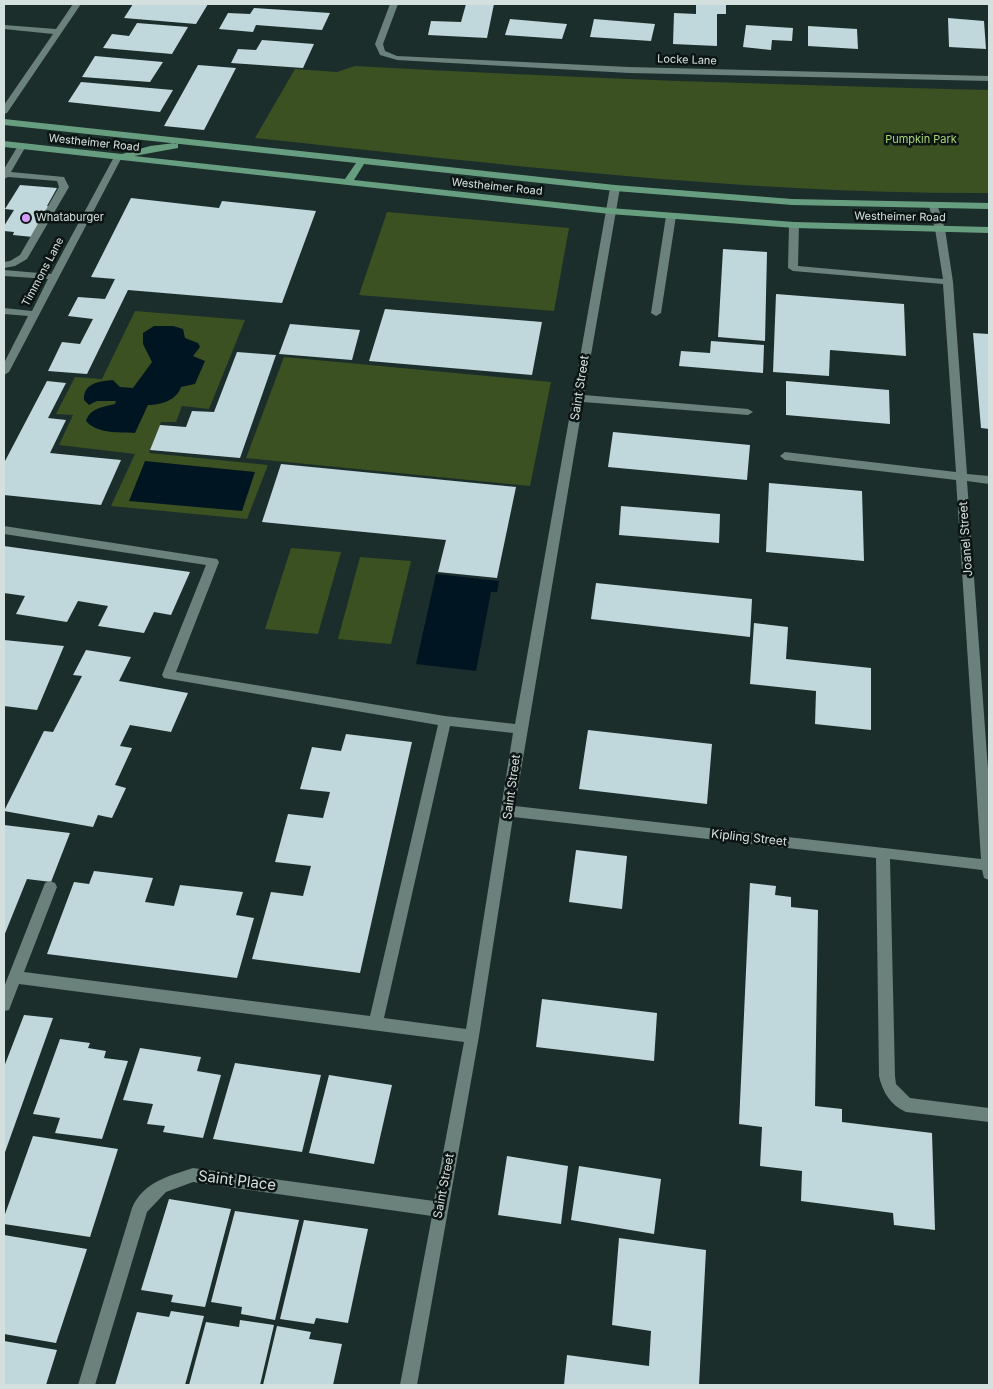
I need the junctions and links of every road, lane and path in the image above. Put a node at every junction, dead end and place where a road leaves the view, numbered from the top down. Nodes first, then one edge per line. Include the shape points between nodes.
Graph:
1 (77, 4) edge
2 (394, 4) edge
3 (4, 27) edge
4 (58, 32) junction
5 (989, 79) edge
6 (4, 111) edge
7 (4, 122) edge
8 (4, 144) edge
9 (202, 144) junction
10 (22, 146) junction
11 (118, 157) junction
12 (361, 161) junction
13 (4, 175) edge
14 (348, 182) junction
15 (615, 188) junction
16 (934, 206) junction
17 (989, 206) edge
18 (610, 211) junction
19 (671, 216) junction
20 (794, 225) junction
21 (940, 229) junction
22 (989, 230) edge
23 (4, 265) edge
24 (4, 273) edge
25 (54, 277) junction
26 (948, 282) junction
27 (4, 311) edge
28 (656, 313) dead end
29 (34, 314) junction
30 (4, 372) edge
31 (579, 398) junction
32 (748, 412) dead end
33 (785, 456) dead end
34 (962, 476) junction
35 (989, 480) edge
36 (4, 530) edge
37 (445, 721) junction
38 (520, 729) junction
39 (508, 811) junction
40 (882, 853) junction
41 (989, 865) edge
42 (989, 874) edge
43 (50, 887) dead end
44 (15, 977) junction
45 (4, 1005) edge
46 (376, 1024) junction
47 (472, 1036) junction
48 (989, 1115) edge
49 (440, 1209) junction
50 (86, 1385) edge
51 (409, 1385) edge

1 - 4 street
2 - 5 street, Locke Lane via 379,44 379,50 385,56 639,70
3 - 4 street
4 - 6 street
7 - 9 main road, Westheimer Road
8 - 10 main road, Westheimer Road
9 - 11 main road via 150,149
9 - 12 main road, Westheimer Road
10 - 11 main road, Westheimer Road
10 - 13 street
11 - 14 main road, Westheimer Road
11 - 25 street, Timmons Lane
12 - 14 main road
12 - 15 main road, Westheimer Road
13 - 23 street via 61,179 64,187 24,257
14 - 18 main road, Westheimer Road
15 - 16 main road, Westheimer Road via 792,202
15 - 18 street, Saint Street
16 - 17 main road, Westheimer Road
16 - 21 street, Joanel Street
18 - 19 main road, Westheimer Road
18 - 31 street, Saint Street
19 - 20 main road, Westheimer Road
19 - 28 street
20 - 21 main road, Westheimer Road
20 - 26 street via 793,268
21 - 22 main road, Westheimer Road
21 - 26 street, Joanel Street
24 - 25 street
25 - 29 street, Timmons Lane
26 - 34 street, Joanel Street
27 - 29 street
29 - 30 street, Timmons Lane
31 - 32 street
31 - 38 street, Saint Street
33 - 34 street
34 - 35 street
34 - 41 street, Joanel Street
36 - 37 street via 213,562 168,675
37 - 38 street
37 - 46 street
38 - 39 street, Saint Street
39 - 40 street, Kipling Street
39 - 47 street, Saint Street
40 - 41 street, Kipling Street
40 - 48 street via 889,1087 906,1106
41 - 42 street, Joanel Street
43 - 44 street
44 - 45 street
44 - 46 street
46 - 47 street
47 - 49 street, Saint Street
49 - 50 street, Saint Place via 193,1174 161,1186 140,1208
49 - 51 street, Saint Street

